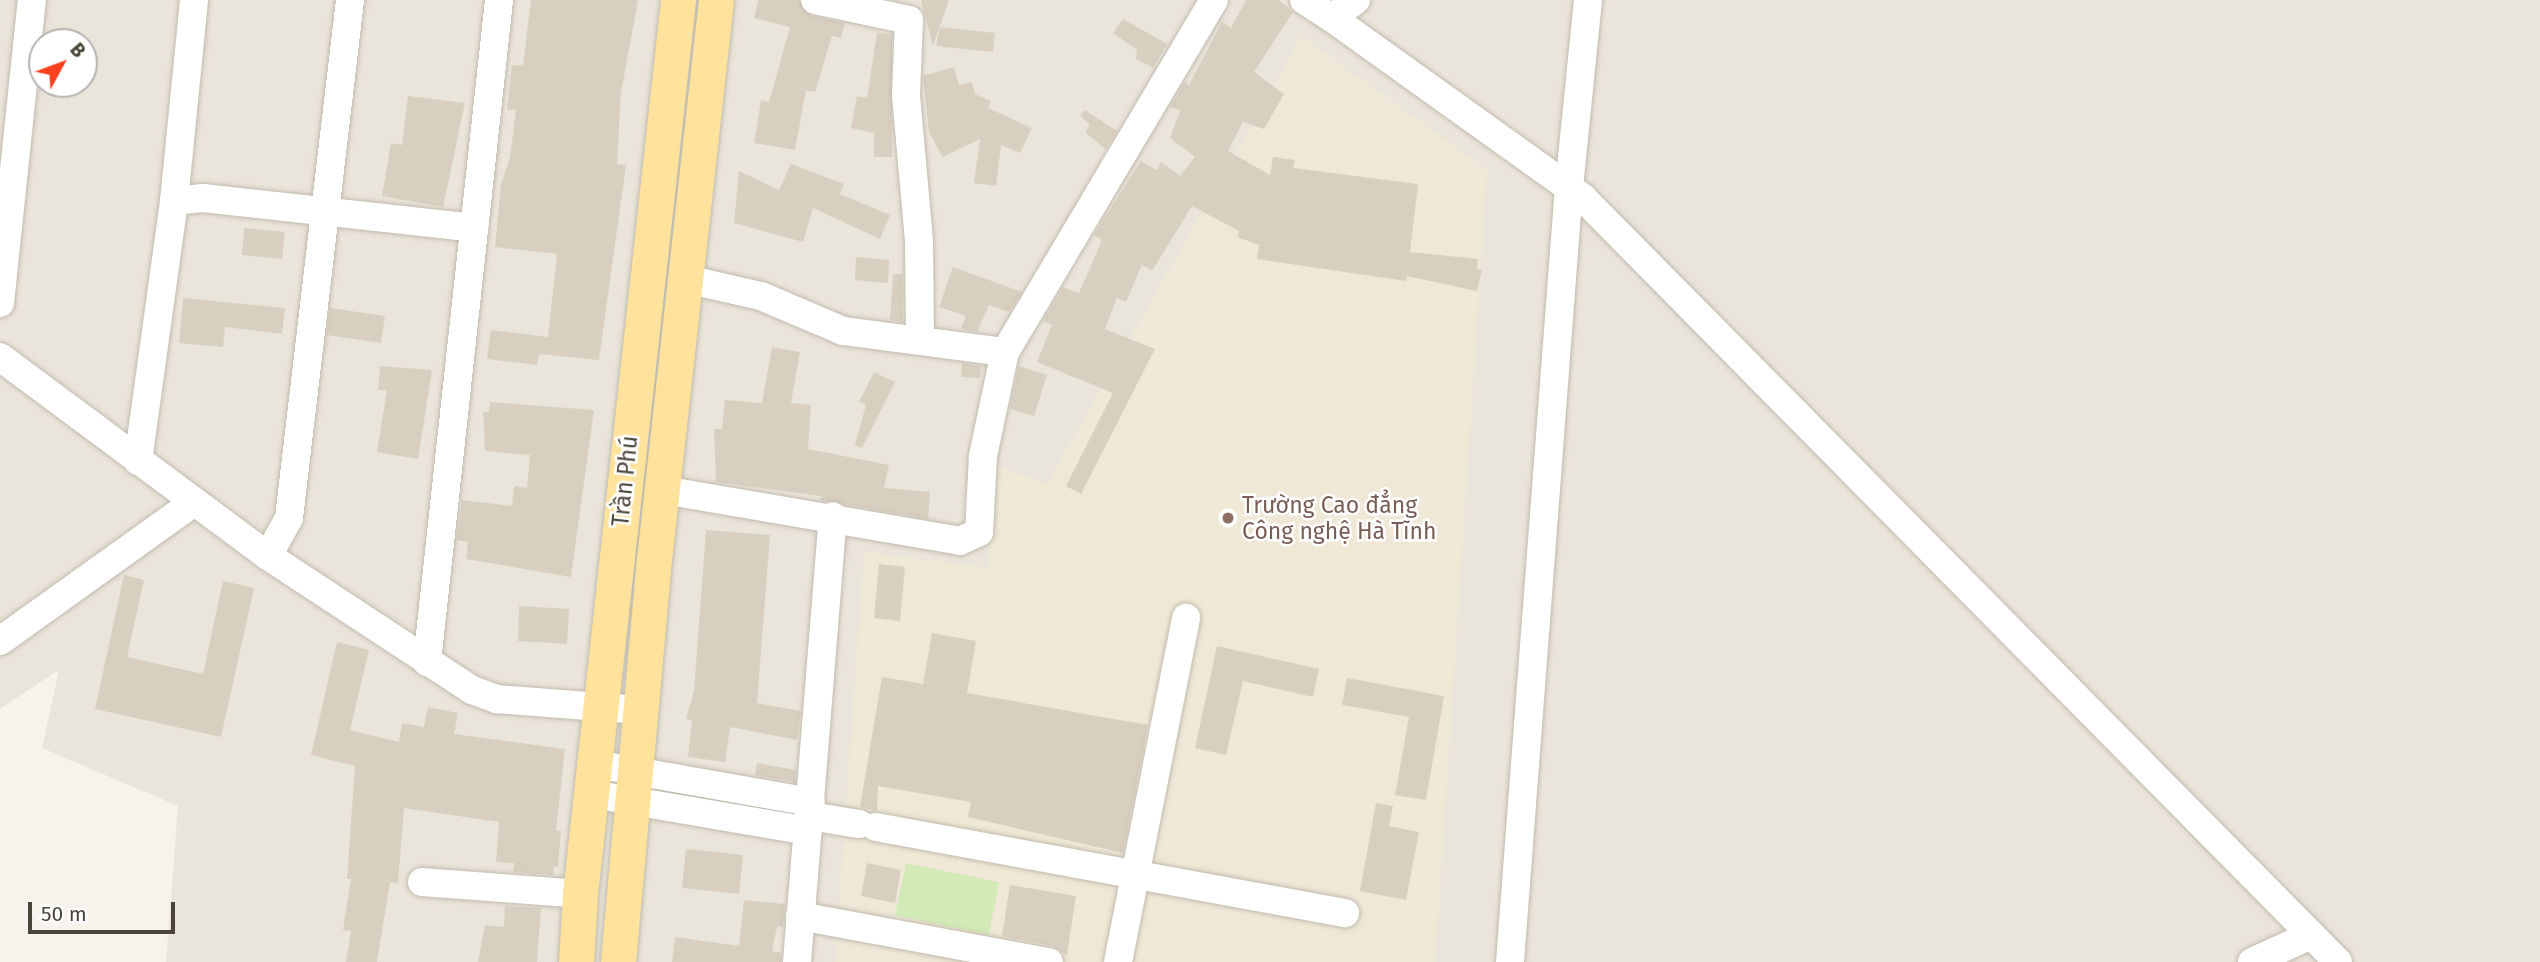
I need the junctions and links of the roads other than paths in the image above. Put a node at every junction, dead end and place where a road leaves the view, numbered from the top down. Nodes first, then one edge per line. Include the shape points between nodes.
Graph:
1 (32, 0) edge
2 (194, 0) edge
3 (349, 0) edge
4 (499, 0) edge
5 (678, 0) edge
6 (716, 0) edge
7 (815, 0) edge
8 (1214, 0) edge
9 (1304, 0) edge
10 (1356, 0) edge
11 (1588, 0) edge
12 (1332, 18) junction
13 (1569, 187) junction
14 (174, 201) junction
15 (325, 214) junction
16 (474, 229) junction
17 (687, 279) junction
18 (0, 303) edge
19 (920, 340) junction
20 (1005, 352) junction
21 (0, 357) edge
22 (138, 461) junction
23 (663, 490) junction
24 (194, 502) junction
25 (833, 516) junction
26 (268, 556) junction
27 (1186, 618) dead end
28 (0, 641) edge
29 (428, 662) junction
30 (600, 706) junction
31 (640, 710) junction
32 (593, 779) junction
33 (632, 786) junction
34 (810, 816) junction
35 (1137, 872) junction
36 (422, 882) dead end
37 (580, 894) junction
38 (1345, 913) dead end
39 (800, 916) junction
40 (2311, 935) junction
41 (576, 962) edge
42 (618, 962) edge
43 (797, 962) edge
44 (1049, 962) edge
45 (1118, 962) edge
46 (1510, 962) edge
47 (2252, 962) edge
48 (2338, 962) edge

1 - 18 street
2 - 14 street
3 - 15 street
4 - 16 street
5 - 30 main road, Trần Phú
6 - 17 main road, Trần Phú
7 - 19 street via 909,20 906,95 919,241
8 - 20 street
9 - 12 street
10 - 12 street
11 - 13 street
12 - 13 street
13 - 40 street
13 - 46 street
14 - 15 street via 203,198
14 - 22 street
15 - 16 street
15 - 26 street via 289,519
16 - 29 street
17 - 19 street via 761,296 843,331
17 - 23 main road, Trần Phú
19 - 20 street
20 - 25 street via 983,456 979,532 960,541
21 - 22 street
22 - 24 street
23 - 25 street
23 - 31 main road, Trần Phú
24 - 26 street
24 - 28 street
25 - 34 street
26 - 29 street
27 - 35 street
29 - 30 street via 472,690 497,699
30 - 31 street
30 - 32 main road, Trần Phú
31 - 33 main road, Trần Phú
32 - 33 street
32 - 37 main road, Trần Phú
33 - 34 street
33 - 42 main road, Trần Phú
34 - 35 street
34 - 39 street
35 - 38 street
35 - 45 street
36 - 37 street
37 - 41 main road, Trần Phú
39 - 43 street
39 - 44 street
40 - 47 street
40 - 48 street

